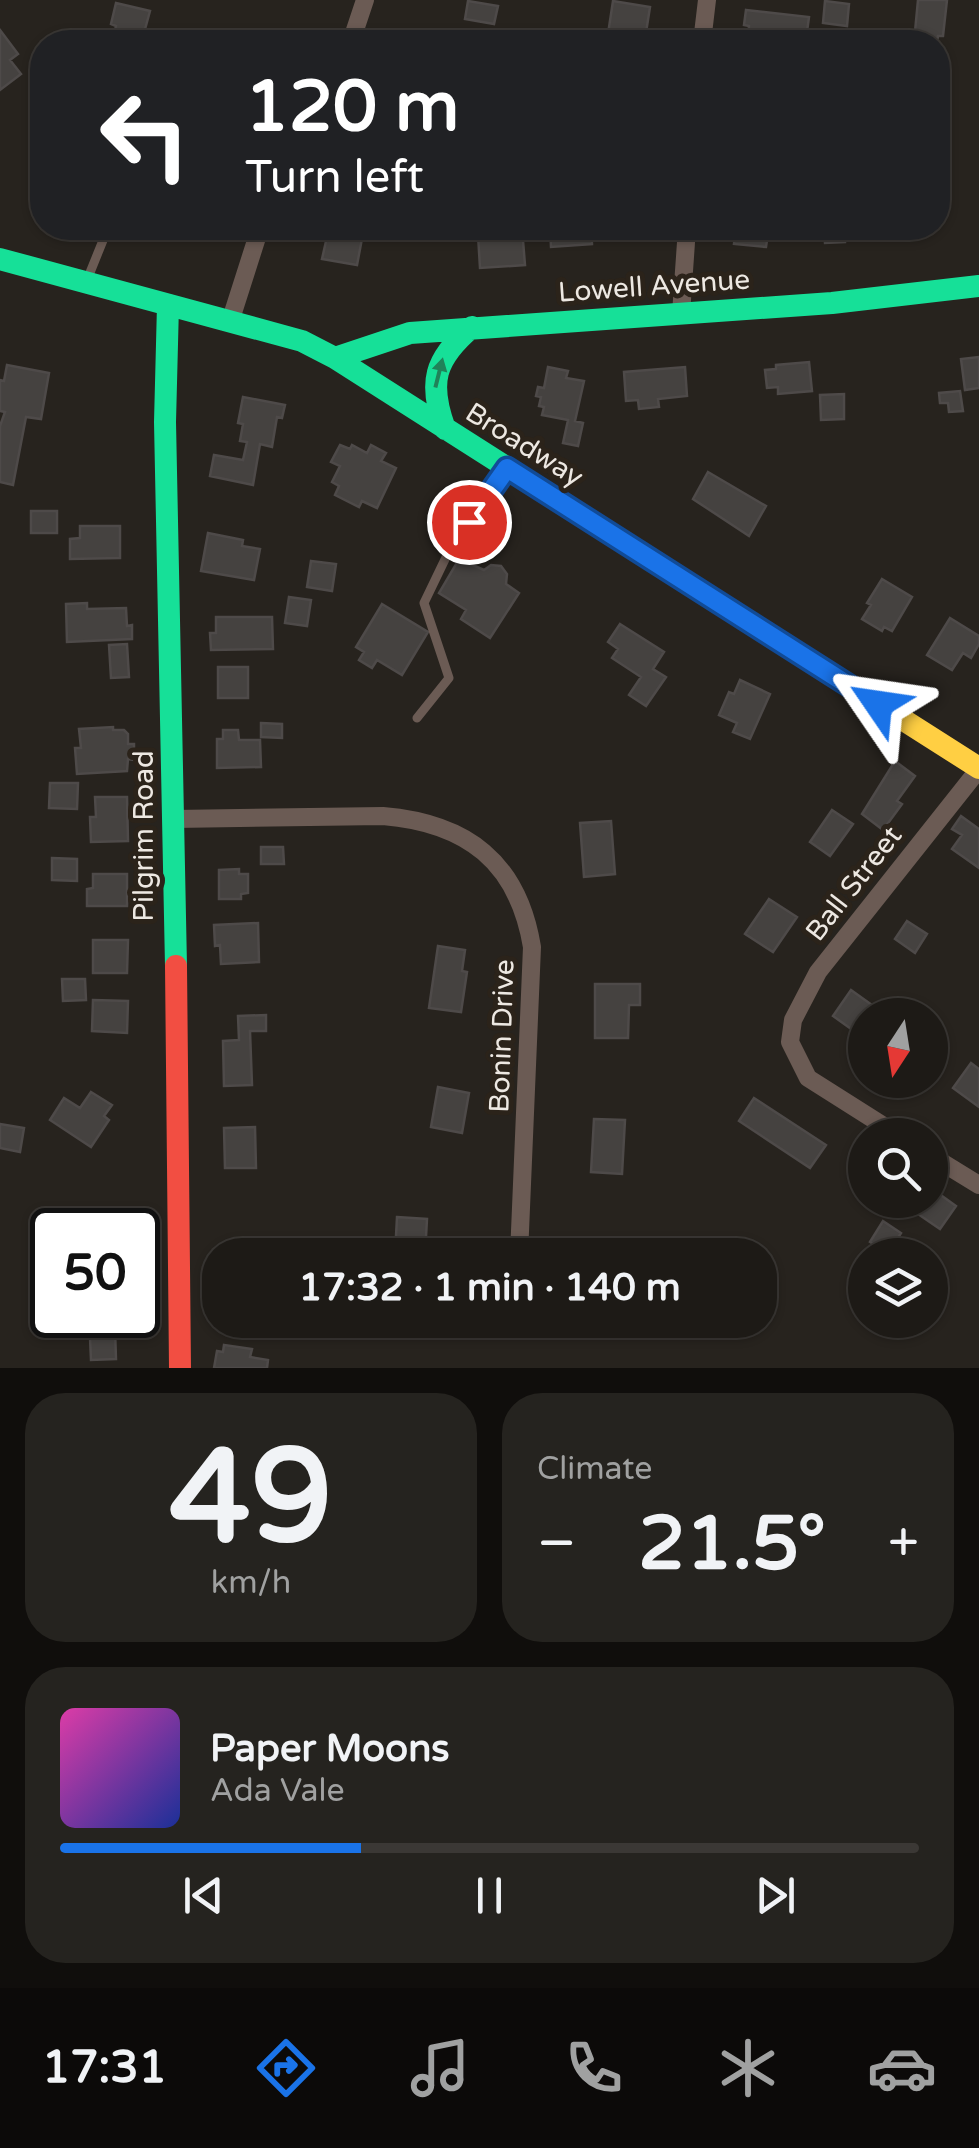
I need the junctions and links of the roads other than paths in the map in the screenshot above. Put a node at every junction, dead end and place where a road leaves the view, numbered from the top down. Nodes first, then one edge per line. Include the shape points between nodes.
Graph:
1 (365, 0) edge
2 (706, 0) edge
3 (355, 30) edge
4 (703, 30) edge
5 (103, 240) edge
6 (256, 240) edge
7 (686, 240) edge
8 (0, 259) edge
9 (86, 283) junction
10 (979, 286) edge
11 (168, 304) junction
12 (682, 314) junction
13 (230, 322) junction
14 (472, 327) junction
15 (335, 358) junction
16 (445, 429) junction
17 (507, 468) junction
18 (418, 718) dead end
19 (979, 769) edge
20 (174, 819) junction
21 (871, 1118) edge
22 (948, 1166) edge
23 (979, 1185) edge
24 (521, 1238) edge
25 (180, 1368) edge

1 - 3 street
2 - 4 street
5 - 9 lane
6 - 13 street
7 - 12 street
8 - 9 main road, Broadway
9 - 11 main road, Broadway
10 - 12 main road, Lowell Avenue
11 - 13 main road, Broadway
11 - 20 main road, Pilgrim Road
12 - 14 main road, Lowell Avenue
13 - 15 main road, Broadway
14 - 15 main road, Lowell Avenue via 410,333
16 -> 14 main road via 436,369
15 - 16 main road, Broadway
16 - 17 main road, Broadway
17 - 18 lane via 450,549 424,603 449,678
17 - 19 main road, Broadway
19 - 21 street, Ball Street via 818,972 793,1020 790,1042 808,1078
20 - 24 street, Bonin Drive via 415,818 490,855 520,902 532,947
20 - 25 main road, Pilgrim Road
22 - 23 street

